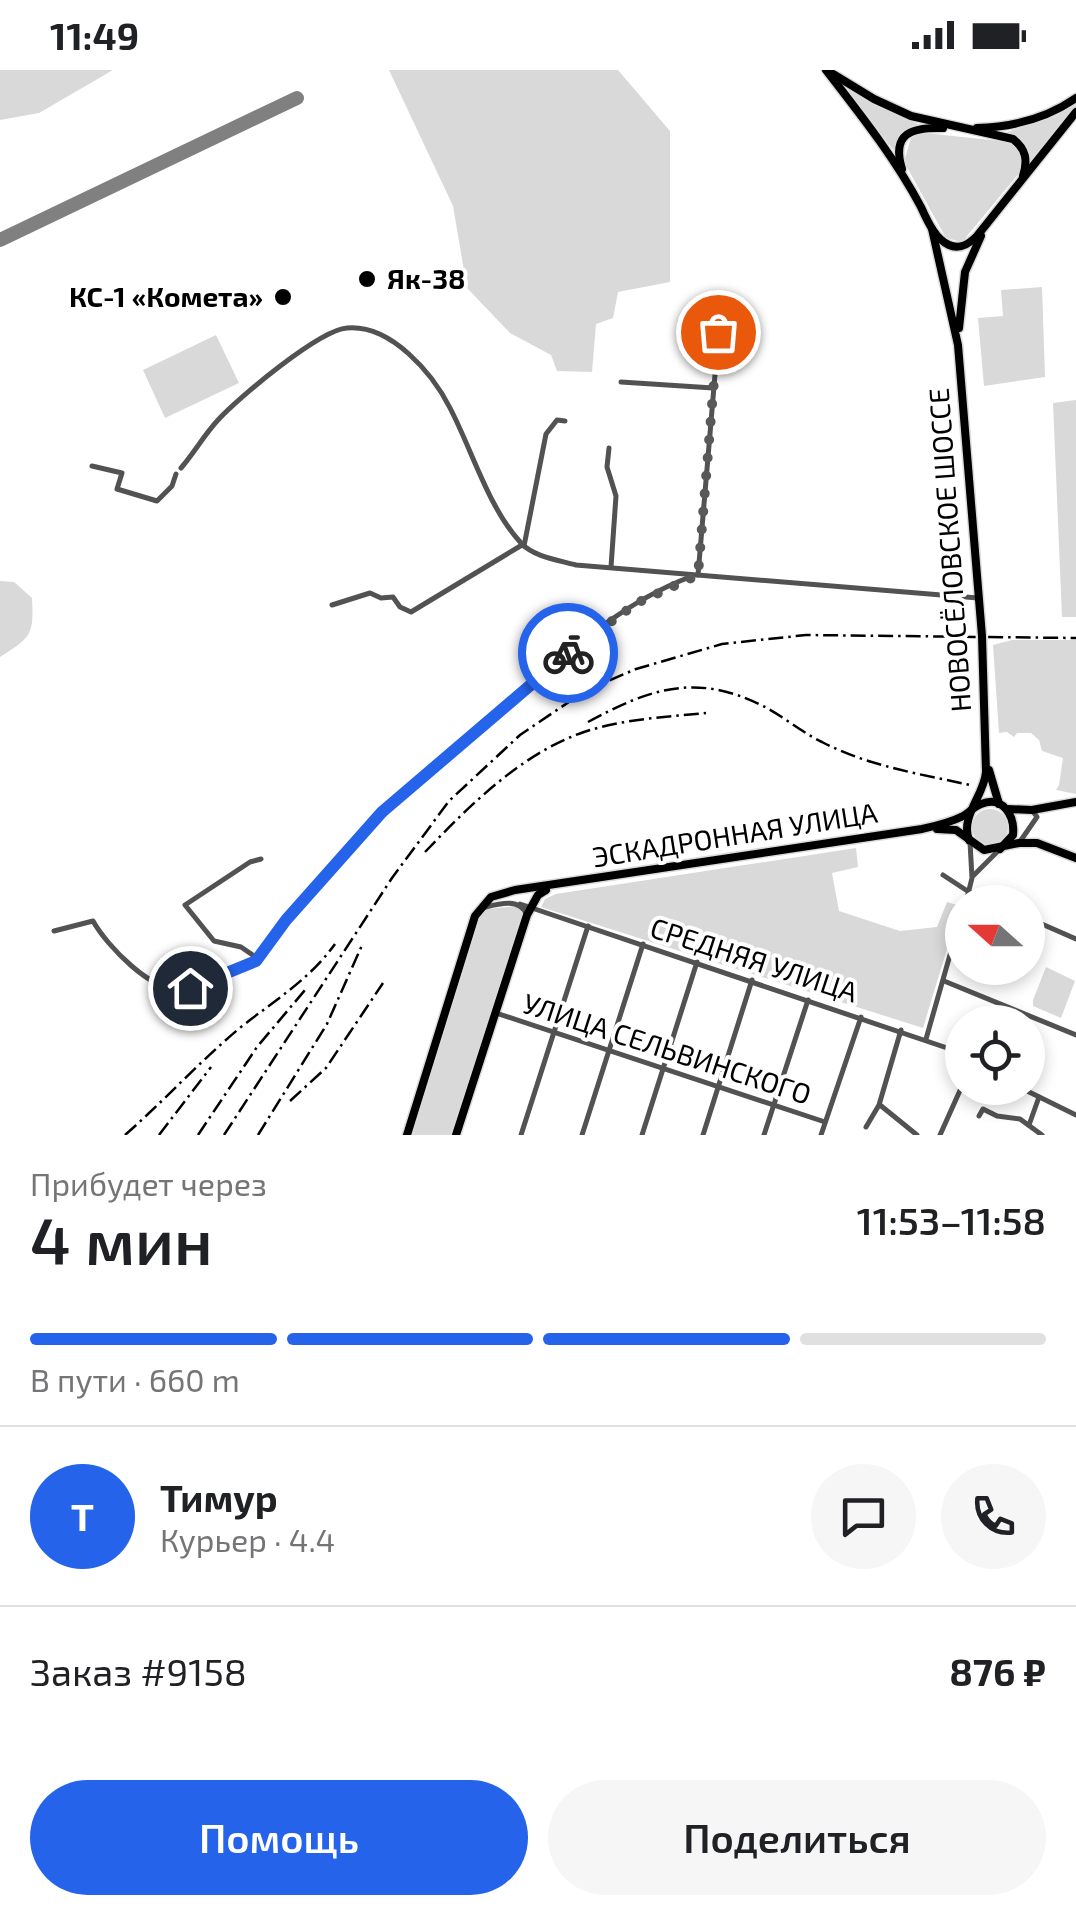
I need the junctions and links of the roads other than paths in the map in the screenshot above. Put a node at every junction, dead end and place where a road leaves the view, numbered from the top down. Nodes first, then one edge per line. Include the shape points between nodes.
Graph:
1 (827, 70) edge
2 (1076, 98) edge
3 (1076, 112) edge
4 (963, 129) junction
5 (903, 174) junction
6 (1016, 188) junction
7 (991, 219) junction
8 (932, 229) junction
9 (720, 304) dead end
10 (958, 342) junction
11 (621, 382) dead end
12 (714, 388) junction
13 (565, 421) dead end
14 (609, 448) dead end
15 (92, 466) dead end
16 (523, 545) junction
17 (611, 567) junction
18 (655, 571) junction
19 (698, 575) junction
20 (661, 590) junction
21 (978, 598) junction
22 (332, 605) dead end
23 (986, 756) junction
24 (1076, 802) edge
25 (1003, 806) junction
26 (975, 808) junction
27 (1032, 810) junction
28 (922, 829) junction
29 (970, 840) junction
30 (1018, 843) junction
31 (1000, 849) junction
32 (1076, 858) edge
33 (261, 859) dead end
34 (943, 875) dead end
35 (972, 878) junction
36 (958, 885) edge
37 (970, 885) edge
38 (555, 886) junction
39 (526, 889) junction
40 (527, 908) junction
41 (479, 909) junction
42 (1045, 925) edge
43 (588, 926) junction
44 (54, 931) dead end
45 (1076, 939) edge
46 (642, 944) junction
47 (257, 958) junction
48 (697, 962) junction
49 (945, 977) edge
50 (752, 980) junction
51 (944, 981) junction
52 (808, 999) junction
53 (496, 1013) junction
54 (860, 1017) junction
55 (930, 1028) junction
56 (902, 1030) junction
57 (554, 1032) junction
58 (1076, 1035) edge
59 (918, 1036) junction
60 (930, 1040) junction
61 (945, 1046) edge
62 (609, 1050) junction
63 (664, 1068) junction
64 (719, 1086) junction
65 (1045, 1101) edge
66 (879, 1104) junction
67 (953, 1105) edge
68 (1036, 1105) edge
69 (774, 1106) junction
70 (1076, 1114) edge
71 (980, 1116) dead end
72 (826, 1122) junction
73 (1029, 1124) junction
74 (866, 1127) dead end
75 (408, 1135) edge
76 (456, 1135) edge
77 (521, 1135) edge
78 (582, 1135) edge
79 (642, 1135) edge
80 (703, 1135) edge
81 (764, 1135) edge
82 (822, 1135) edge
83 (917, 1135) edge
84 (940, 1135) edge
85 (1042, 1135) edge

1 - 4 main road via 889,107
1 - 5 main road
2 - 4 main road via 1030,121
3 - 6 main road
4 - 5 main road via 912,130 898,151
4 - 6 main road via 1022,146 1026,167
5 - 8 main road
6 - 7 main road
7 - 8 main road via 963,246 944,243
7 - 10 main road, НОВОСЁЛОВСКОЕ ШОССЕ via 965,272
8 - 10 main road, НОВОСЁЛОВСКОЕ ШОССЕ
9 - 12 street
10 - 21 main road, НОВОСЁЛОВСКОЕ ШОССЕ
11 - 12 street
12 - 19 street
13 - 16 street via 557,420 546,434
14 - 17 street via 616,496
15 - 16 street via 122,474 118,489 158,501 217,421 298,352 332,332 360,330 390,340 435,381 501,515
16 - 17 street via 576,566
16 - 22 street via 411,612 393,597 370,593
17 - 18 street
18 - 19 street
18 - 20 street via 666,578
19 - 20 street
19 - 21 street
20 - 47 street via 568,652 386,809
21 - 23 main road, НОВОСЁЛОВСКОЕ ШОССЕ
23 - 25 main road, НОВОСЁЛОВСКОЕ ШОССЕ
23 - 26 main road, НОВОСЁЛОВСКОЕ ШОССЕ
24 - 27 main road
25 - 26 main road via 987,802
25 - 27 main road
25 - 31 main road via 1014,820 1013,835
26 - 28 main road
26 - 29 main road via 966,824
27 - 30 street via 1036,817
28 - 29 main road via 950,828
28 - 38 main road, ЭСКАДРОННАЯ УЛИЦА
29 - 31 main road via 984,850
29 - 35 street
30 - 31 main road
30 - 32 main road
31 - 35 street
33 - 47 street via 185,905 214,941
34 - 36 street
35 - 37 street
38 - 39 main road, ЭСКАДРОННАЯ УЛИЦА
38 - 40 main road
39 - 40 street
39 - 41 main road, ЭСКАДРОННАЯ УЛИЦА via 491,897
40 - 41 street
40 - 43 street, СРЕДНЯЯ УЛИЦА
40 - 53 main road
41 - 75 main road
42 - 45 street
43 - 46 street, СРЕДНЯЯ УЛИЦА
43 - 57 street
44 - 47 street via 92,921 143,975 180,991
46 - 48 street, СРЕДНЯЯ УЛИЦА
46 - 62 street
48 - 50 street, СРЕДНЯЯ УЛИЦА
48 - 63 street
49 - 51 street
50 - 52 street, СРЕДНЯЯ УЛИЦА
50 - 64 street
51 - 55 street
51 - 58 street
52 - 54 street, СРЕДНЯЯ УЛИЦА
52 - 69 street
53 - 57 street, УЛИЦА СЕЛЬВИНСКОГО
53 - 76 main road
54 - 56 street, СРЕДНЯЯ УЛИЦА
54 - 72 street
55 - 59 street
55 - 60 street
56 - 59 street, СРЕДНЯЯ УЛИЦА
56 - 66 street
57 - 62 street, УЛИЦА СЕЛЬВИНСКОГО
57 - 77 street
59 - 60 street, СРЕДНЯЯ УЛИЦА
60 - 61 street, СРЕДНЯЯ УЛИЦА
62 - 63 street, УЛИЦА СЕЛЬВИНСКОГО
62 - 78 street
63 - 64 street, УЛИЦА СЕЛЬВИНСКОГО
63 - 79 street
64 - 69 street, УЛИЦА СЕЛЬВИНСКОГО
64 - 80 street
65 - 70 street
66 - 74 street
66 - 83 street
67 - 84 street
68 - 73 street
69 - 72 street, УЛИЦА СЕЛЬВИНСКОГО
69 - 81 street
71 - 73 street via 983,1109
72 - 82 street
73 - 85 street

